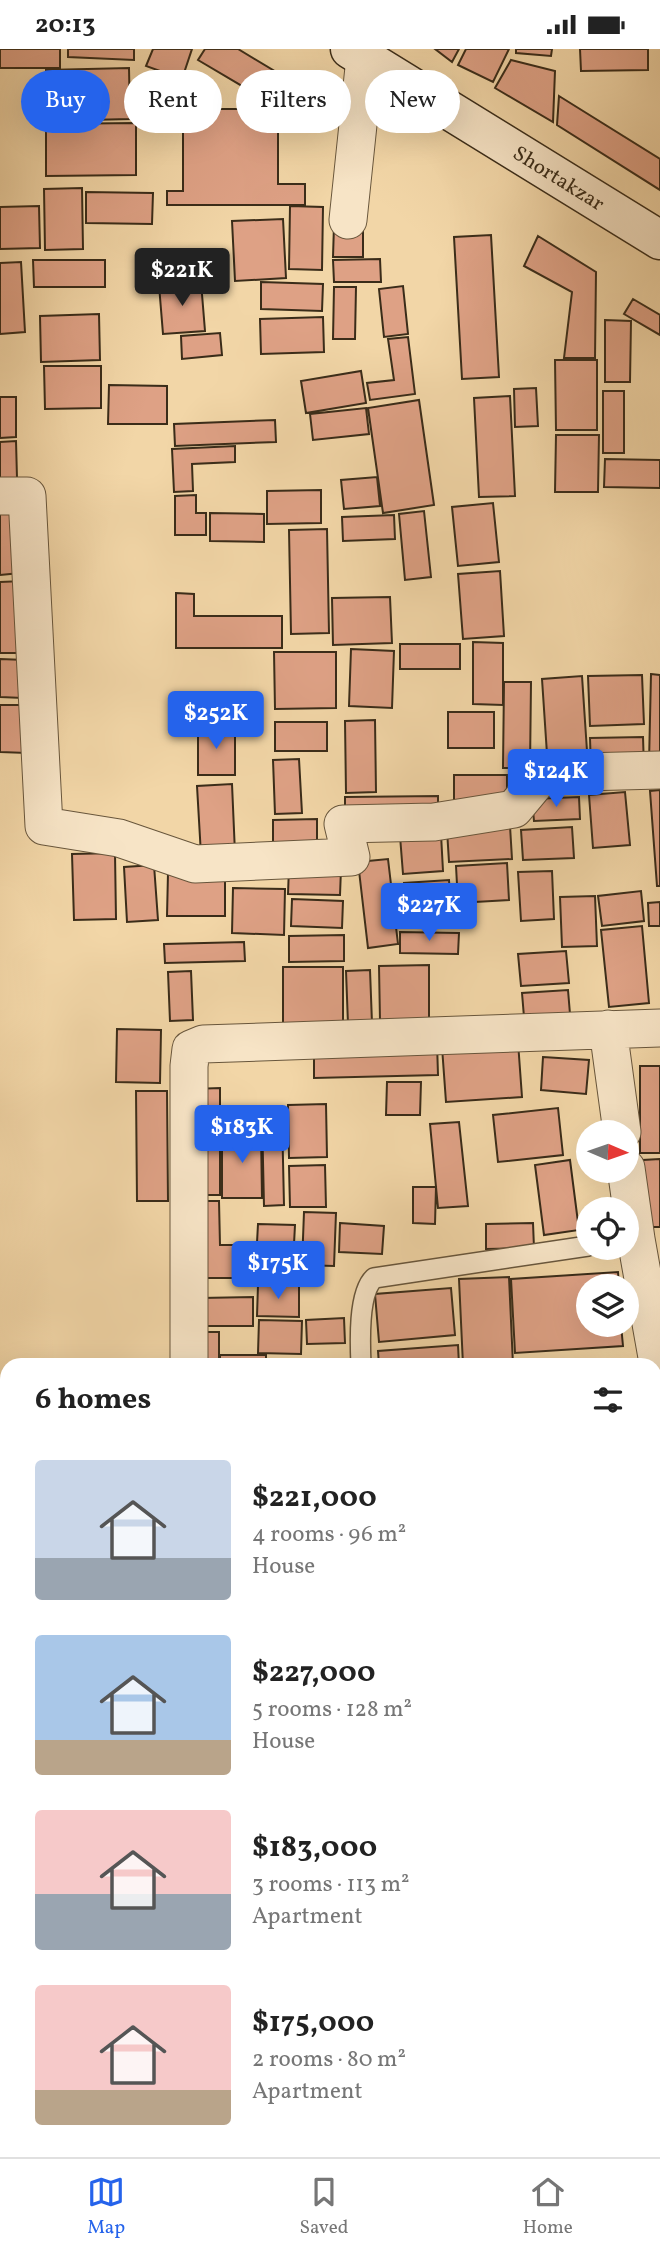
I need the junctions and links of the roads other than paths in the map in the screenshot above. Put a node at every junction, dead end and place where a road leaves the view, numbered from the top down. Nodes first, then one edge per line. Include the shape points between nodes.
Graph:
1 (358, 54) edge
2 (348, 220) dead end
3 (660, 240) edge
4 (0, 496) edge
5 (660, 770) edge
6 (660, 1028) edge
7 (608, 1029) junction
8 (620, 1120) edge
9 (576, 1248) edge
10 (636, 1260) edge
11 (189, 1358) edge
12 (361, 1358) edge
13 (657, 1358) edge

1 - 2 street
1 - 3 street, Shortakzar
4 - 5 street via 27,496 44,826 119,838 195,864 351,857 343,824 434,822 514,809 544,773
6 - 7 street
7 - 8 street
7 - 11 street via 203,1044 191,1049
9 - 12 lane via 374,1278 364,1296
10 - 13 street

